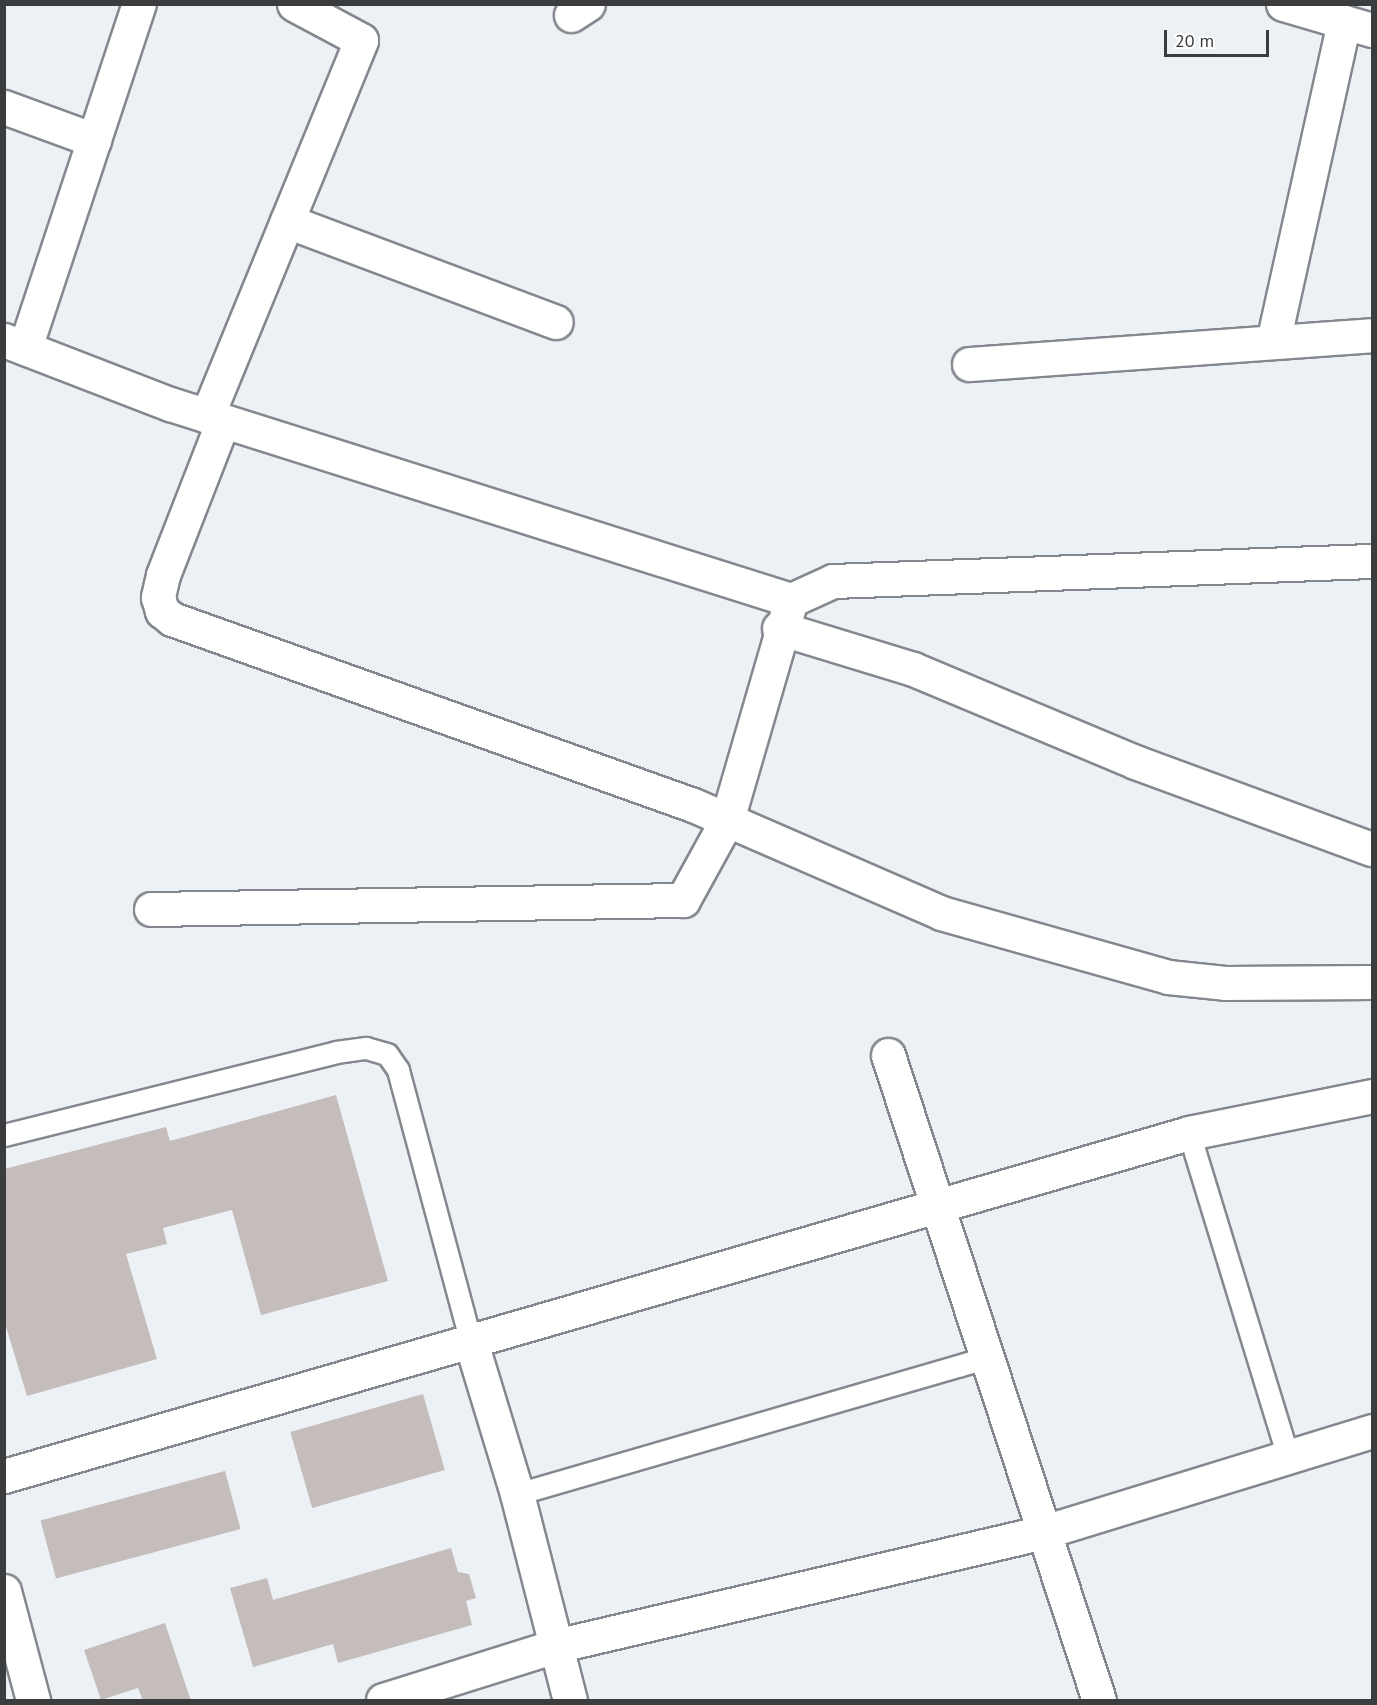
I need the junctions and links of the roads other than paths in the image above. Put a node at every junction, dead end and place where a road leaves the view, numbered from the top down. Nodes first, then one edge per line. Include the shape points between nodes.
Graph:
1 (139, 4) edge
2 (294, 4) edge
3 (1283, 4) edge
4 (1358, 26) edge
5 (4, 107) edge
6 (94, 140) junction
7 (287, 220) junction
8 (556, 322) dead end
9 (1372, 335) edge
10 (1273, 342) junction
11 (15, 344) edge
12 (969, 364) dead end
13 (215, 418) junction
14 (1372, 561) edge
15 (785, 614) junction
16 (727, 820) junction
17 (1372, 849) edge
18 (151, 909) dead end
19 (1372, 982) edge
20 (888, 1055) dead end
21 (1372, 1096) edge
22 (1189, 1133) junction
23 (4, 1135) edge
24 (939, 1204) junction
25 (470, 1339) junction
26 (988, 1357) junction
27 (1372, 1431) edge
28 (1288, 1460) junction
29 (4, 1476) edge
30 (517, 1494) junction
31 (1044, 1532) junction
32 (6, 1601) edge
33 (555, 1646) junction
34 (33, 1701) edge
35 (383, 1701) edge
36 (570, 1701) edge
37 (1099, 1701) edge

1 - 6 street
2 - 7 street via 361,40
3 - 4 street
4 - 10 street
5 - 6 street
6 - 11 street
7 - 8 street
7 - 13 street
9 - 10 street
10 - 12 street
11 - 13 street
13 - 15 street
13 - 16 street via 163,575 158,597 162,611
14 - 15 street via 833,581
15 - 16 street
15 - 17 street via 1135,762
16 - 18 street via 683,900
16 - 19 street via 941,914 1168,977 1225,983
20 - 24 street
21 - 22 street
22 - 24 street
22 - 28 lane
23 - 25 lane via 336,1052 366,1047 387,1054 398,1070
24 - 25 street
24 - 26 street
25 - 29 street
25 - 30 street
26 - 30 lane
26 - 31 street
27 - 28 street
28 - 31 street
30 - 33 street
31 - 33 street
31 - 37 street
32 - 34 street
33 - 35 street
33 - 36 street

